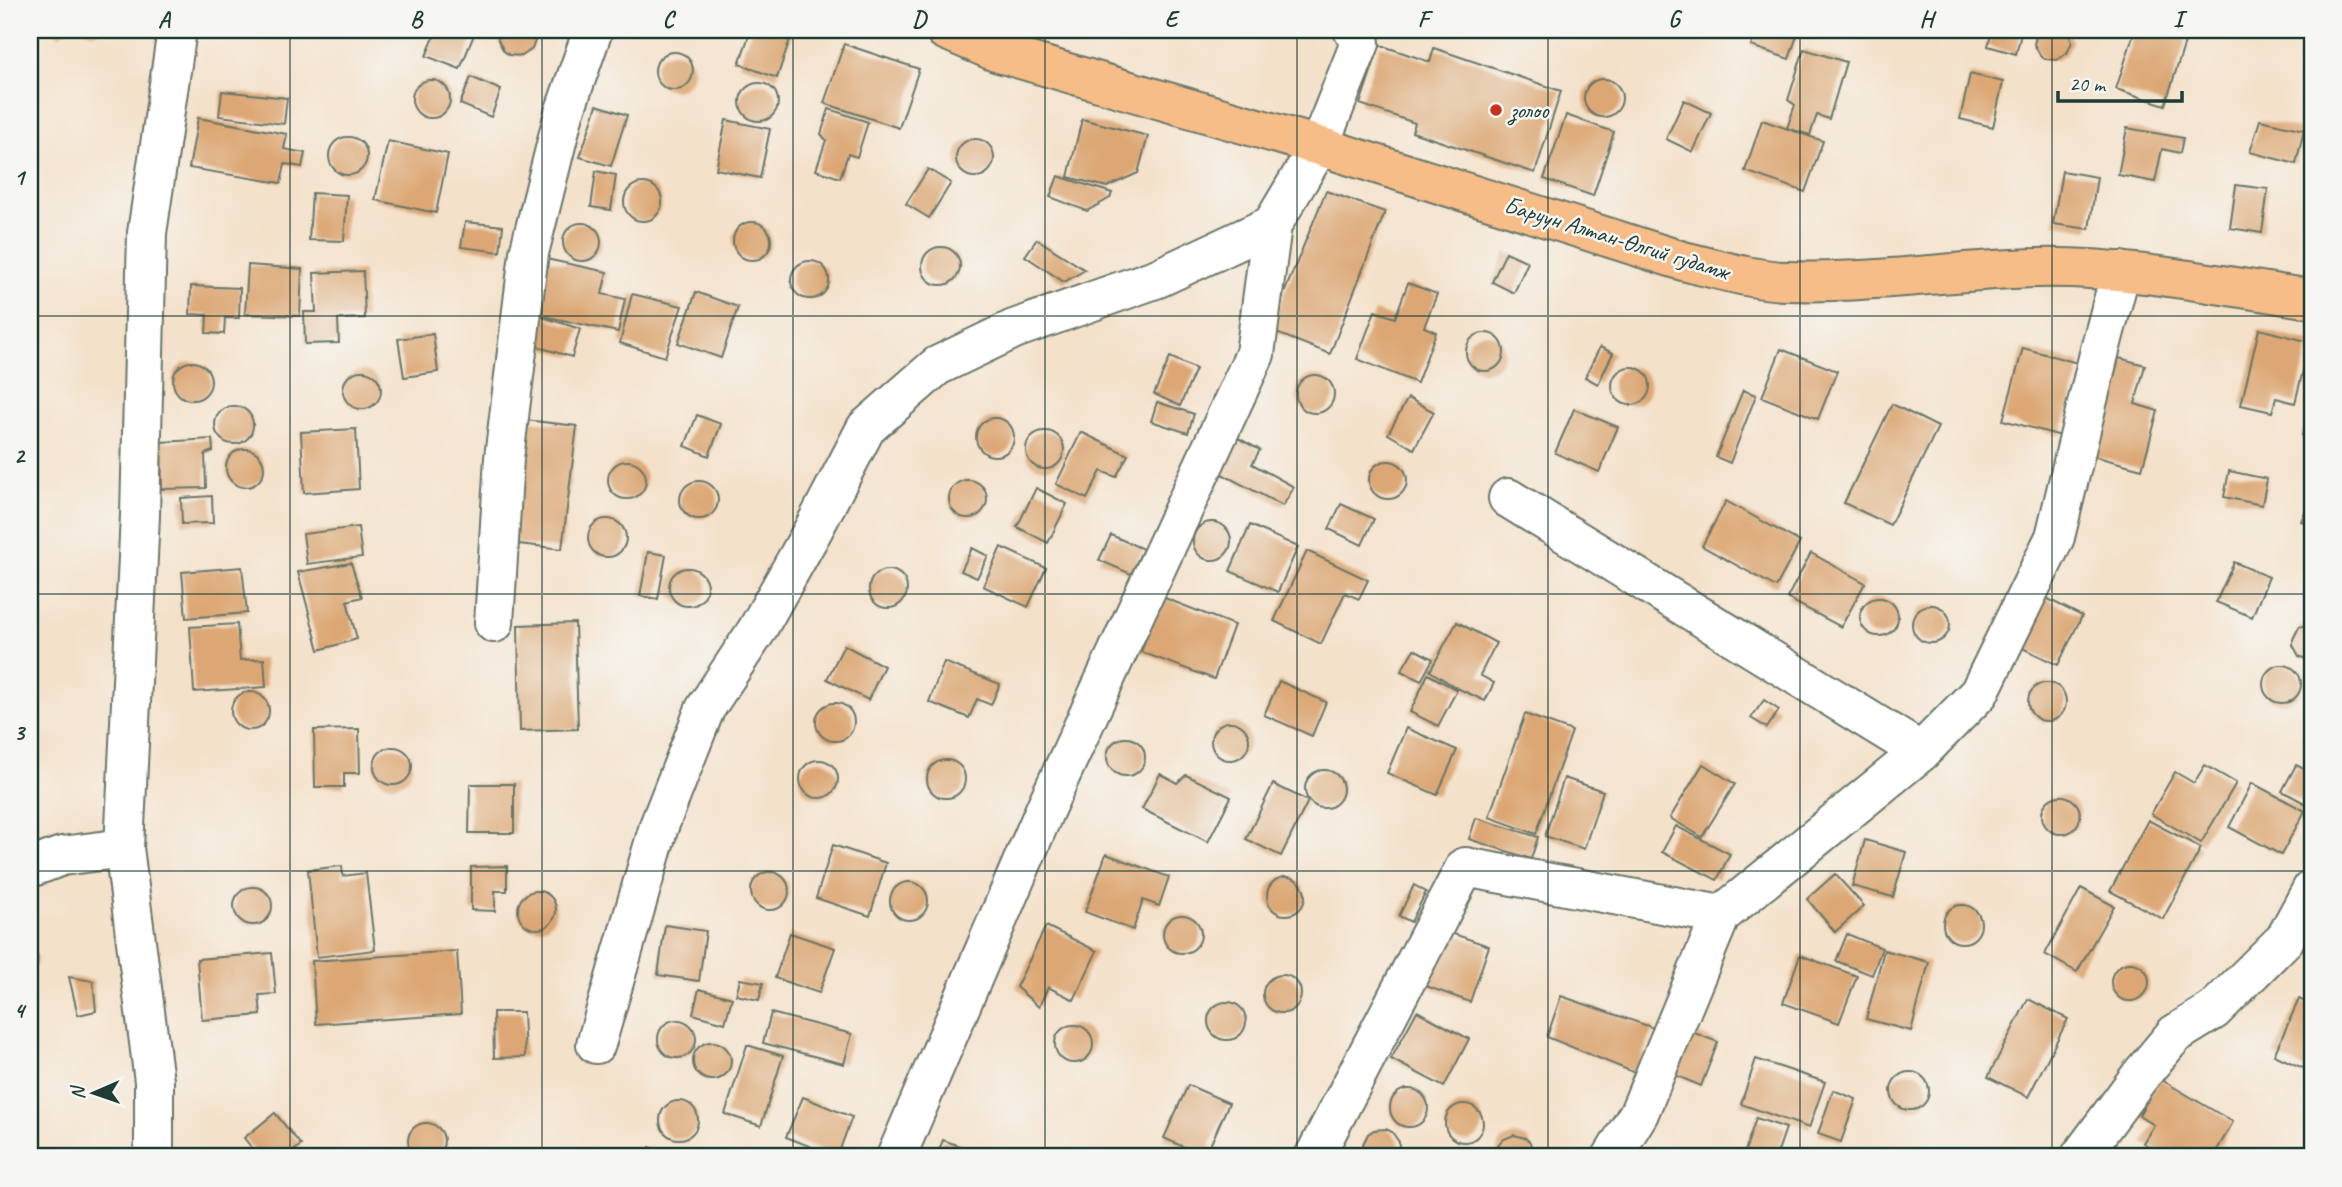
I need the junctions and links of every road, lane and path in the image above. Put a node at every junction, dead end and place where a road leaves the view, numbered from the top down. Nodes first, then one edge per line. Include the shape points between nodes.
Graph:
1 (177, 30) edge
2 (593, 30) edge
3 (945, 30) edge
4 (1353, 30) edge
5 (1319, 146) junction
6 (1272, 225) junction
7 (2121, 271) junction
8 (2312, 299) edge
9 (1508, 498) dead end
10 (494, 623) dead end
11 (1921, 752) junction
12 (124, 848) junction
13 (30, 868) edge
14 (2312, 889) edge
15 (1721, 915) junction
16 (596, 1044) dead end
17 (154, 1157) edge
18 (896, 1157) edge
19 (1314, 1157) edge
20 (1612, 1157) edge
21 (2080, 1157) edge

1 - 12 street via 147,233 140,515
2 - 10 street via 564,113 529,253 504,458
3 - 5 main road, Баруун Алтан-Өлгий гудамж via 996,52
4 - 5 street via 1360,43
5 - 6 street
5 - 7 main road, Баруун Алтан-Өлгий гудамж via 1739,275 1835,281 2039,268
6 - 16 street via 1158,278 1014,329 937,366 866,428 757,630 705,709 659,826
6 - 18 street via 1255,354 1046,807
7 - 8 main road, Баруун Алтан-Өлгий гудамж
7 - 11 street via 2055,537 1979,693
9 - 11 street
11 - 15 street
12 - 13 street via 62,856
12 - 17 street via 154,1081
14 - 21 street via 2286,939 2214,1010 2175,1034
15 - 19 street via 1465,867
15 - 20 street via 1639,1113

